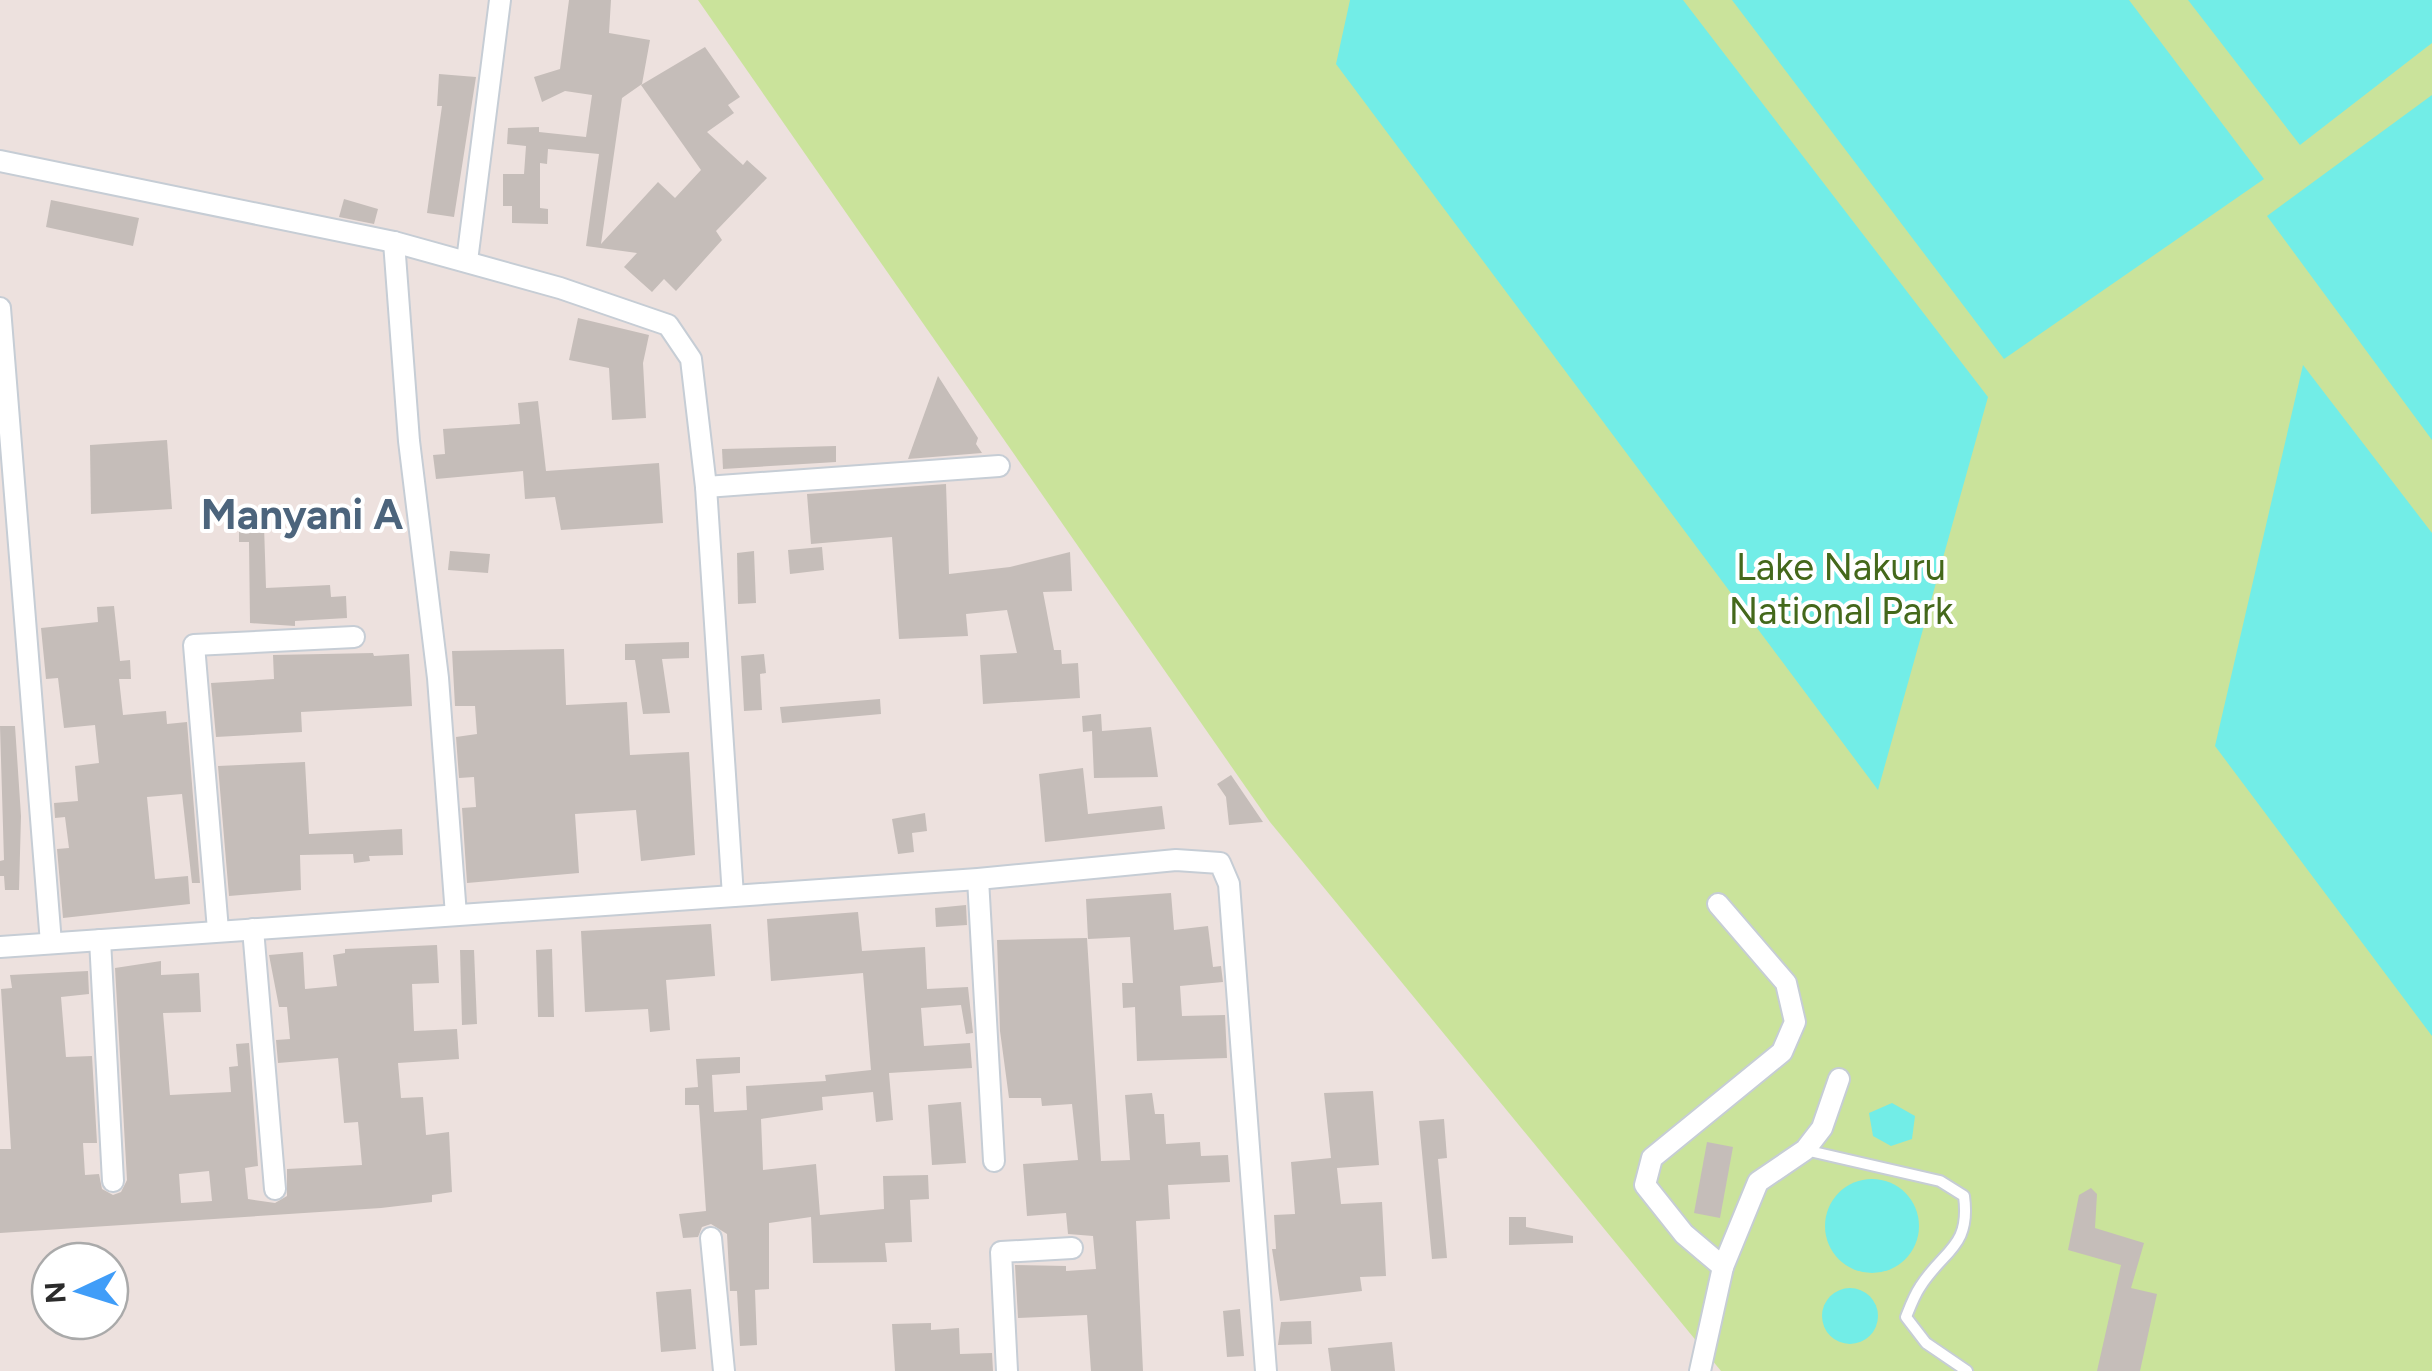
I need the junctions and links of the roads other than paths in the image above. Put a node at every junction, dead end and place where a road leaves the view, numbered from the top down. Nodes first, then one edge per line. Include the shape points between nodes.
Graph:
1 (500, 0) edge
2 (0, 160) edge
3 (394, 242) junction
4 (466, 261) junction
5 (0, 308) edge
6 (998, 466) dead end
7 (706, 488) junction
8 (354, 637) dead end
9 (978, 880) junction
10 (733, 896) junction
11 (1718, 904) dead end
12 (456, 915) junction
13 (253, 928) junction
14 (218, 930) junction
15 (100, 940) junction
16 (51, 943) junction
17 (0, 947) edge
18 (1839, 1079) dead end
19 (1805, 1150) junction
20 (994, 1160) dead end
21 (113, 1182) dead end
22 (275, 1189) dead end
23 (711, 1238) dead end
24 (1072, 1248) dead end
25 (1723, 1267) junction
26 (724, 1371) edge
27 (1007, 1371) edge
28 (1266, 1371) edge
29 (1700, 1371) edge
30 (1967, 1371) edge

1 - 4 street
2 - 3 street
3 - 4 street
3 - 12 street
4 - 7 street via 668,325 691,358
5 - 16 street
6 - 7 street
7 - 10 street
8 - 14 street via 194,645
9 - 10 street
9 - 20 street
9 - 28 street via 1176,860 1220,863 1229,884
10 - 12 street
11 - 25 street via 1786,983 1795,1022 1782,1052 1652,1158 1645,1186 1684,1234
12 - 13 street
13 - 14 street
13 - 22 street
14 - 15 street
15 - 16 street
15 - 21 street
16 - 17 street
18 - 19 street via 1822,1128
19 - 25 street via 1758,1182
19 - 30 lane via 1940,1181 1964,1196 1968,1220 1954,1250 1921,1285 1906,1317 1926,1343
23 - 26 street
24 - 27 street via 1001,1252
25 - 29 street

